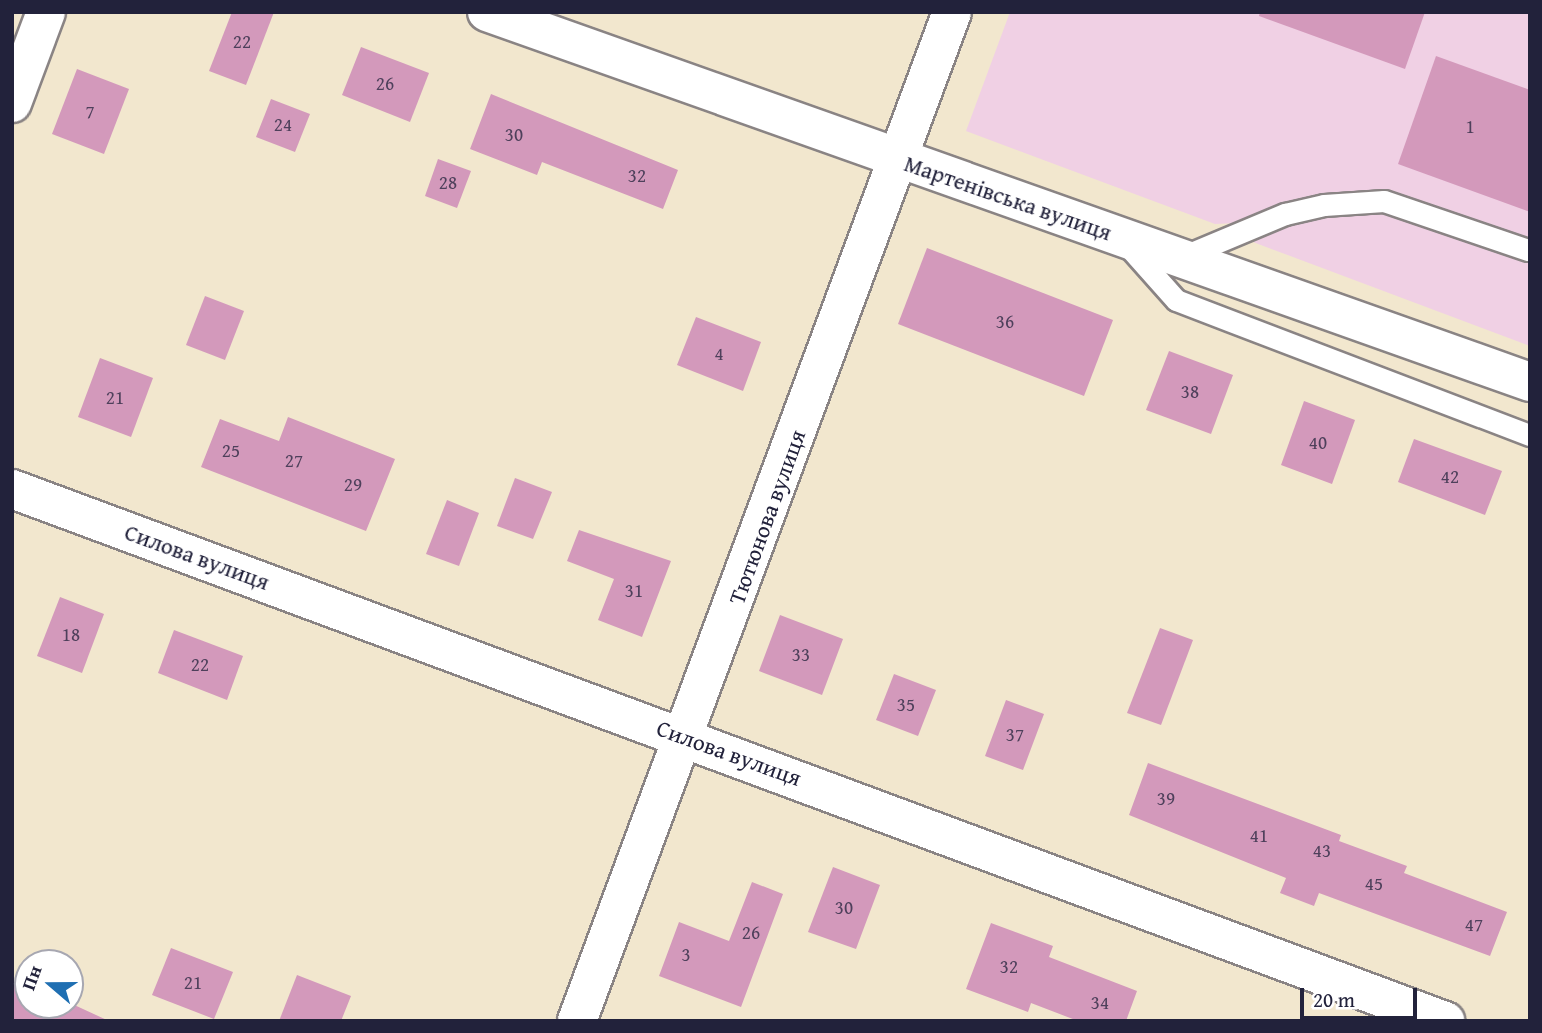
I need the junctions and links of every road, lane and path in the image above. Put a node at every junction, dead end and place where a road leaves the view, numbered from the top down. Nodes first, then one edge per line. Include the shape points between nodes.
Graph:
1 (46, 12) edge
2 (486, 12) edge
3 (952, 12) edge
4 (12, 103) edge
5 (898, 161) junction
6 (1119, 237) junction
7 (1528, 250) edge
8 (1182, 257) junction
9 (1530, 382) edge
10 (1530, 435) edge
11 (12, 489) edge
12 (686, 737) junction
13 (577, 1021) edge
14 (1445, 1021) edge

1 - 4 street
2 - 5 street, Мартенівська вулиця
3 - 5 street, Тютюнова вулиця
5 - 6 street, Мартенівська вулиця
5 - 12 street, Тютюнова вулиця
6 - 8 street, Мартенівська вулиця
6 - 10 lane via 1176,300
7 - 8 lane via 1384,201 1324,205 1285,214
8 - 9 street, Мартенівська вулиця
11 - 12 street, Силова вулиця
12 - 13 street, Тютюнова вулиця
12 - 14 street, Силова вулиця

